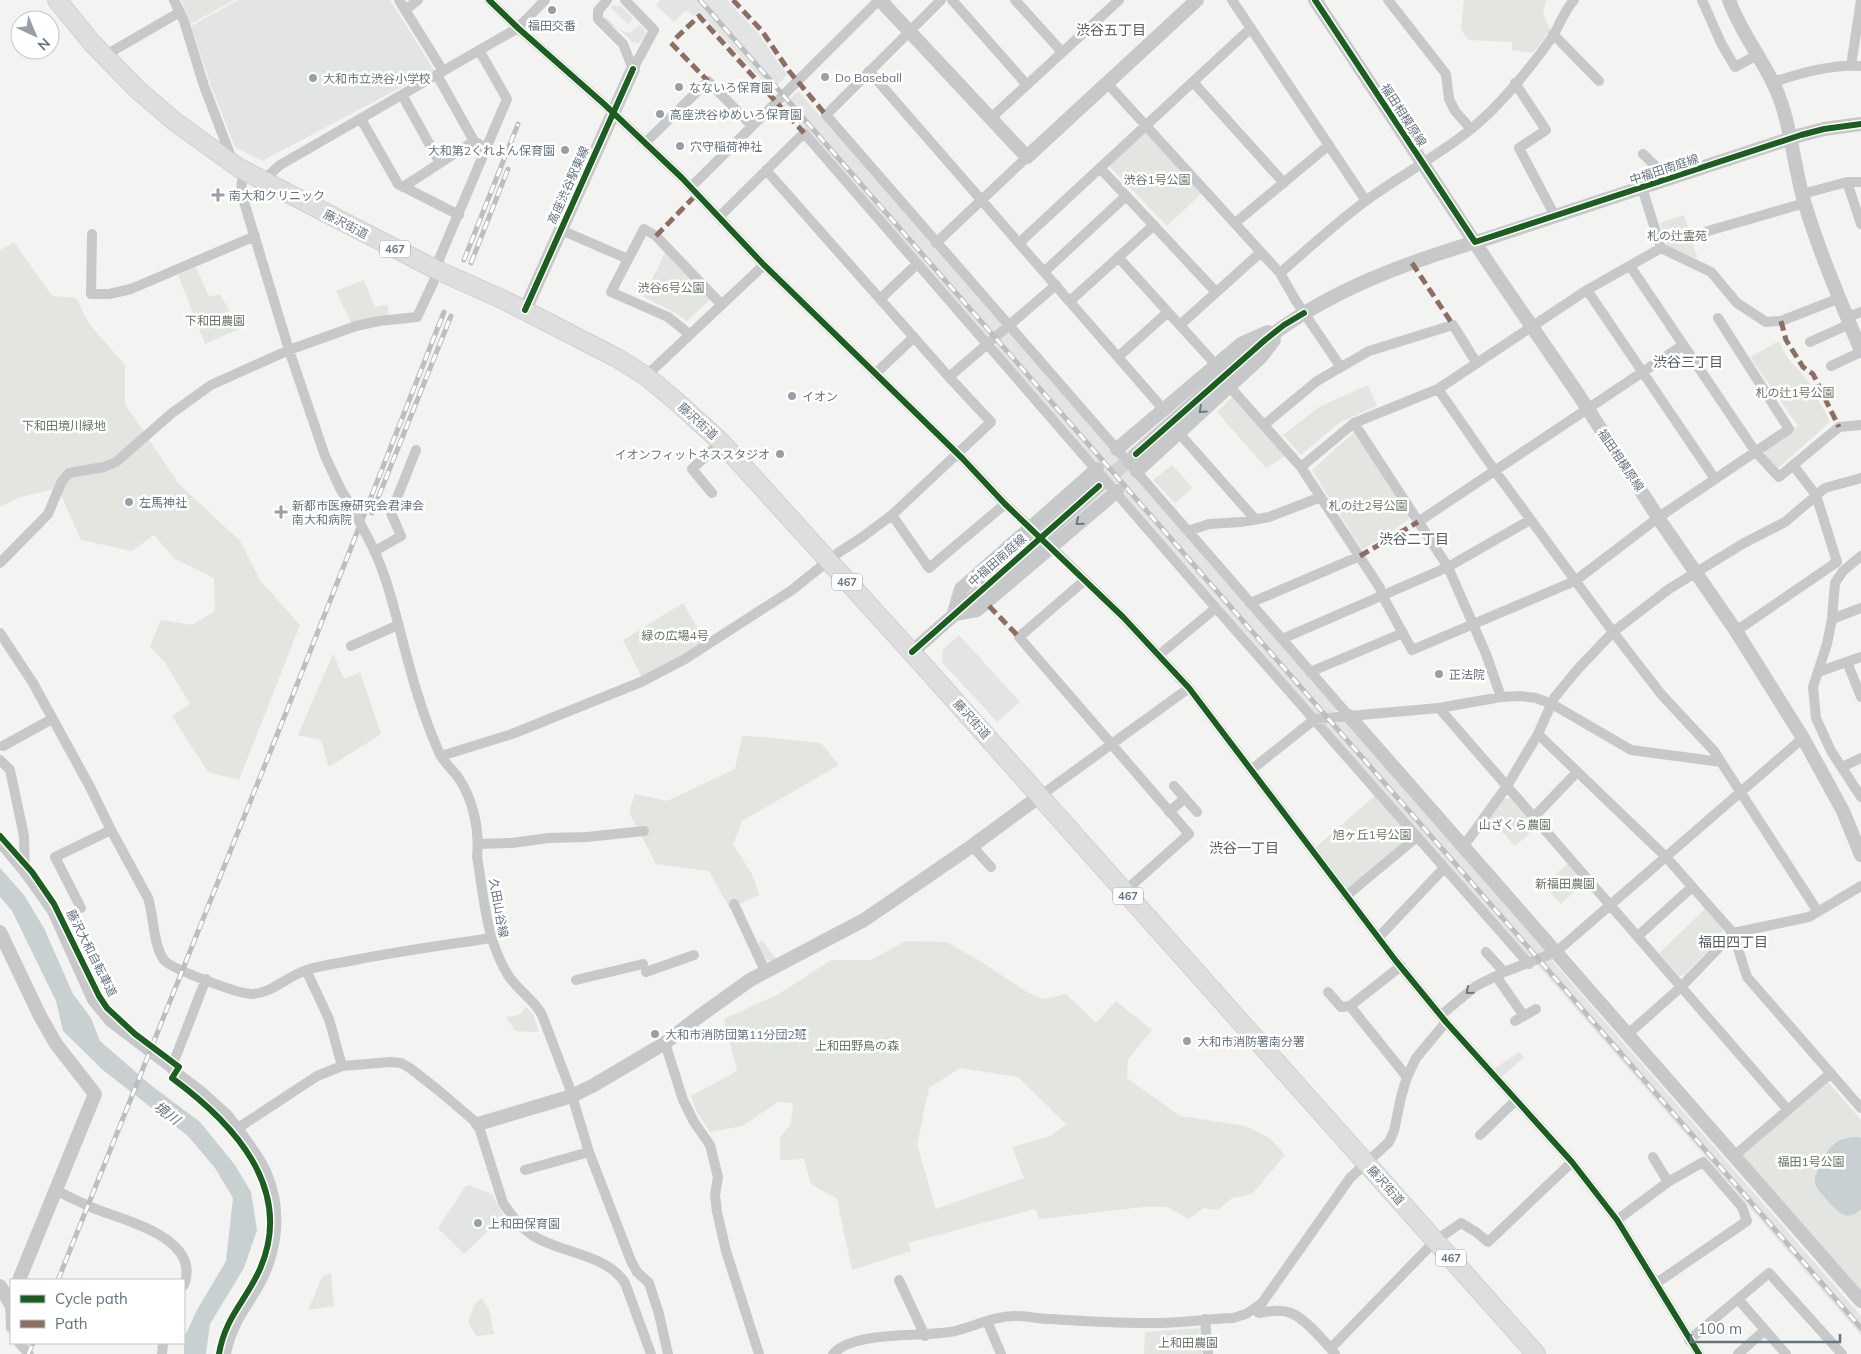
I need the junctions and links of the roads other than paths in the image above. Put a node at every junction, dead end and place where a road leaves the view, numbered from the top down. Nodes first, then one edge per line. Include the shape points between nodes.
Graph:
1 (57, 0) edge
2 (174, 0) edge
3 (399, 0) edge
4 (418, 0) edge
5 (489, 0) edge
6 (545, 0) edge
7 (607, 0) edge
8 (624, 0) edge
9 (880, 0) edge
10 (940, 0) edge
11 (952, 0) edge
12 (1015, 0) edge
13 (1119, 0) edge
14 (1197, 0) edge
15 (1232, 0) edge
16 (1315, 0) edge
17 (1388, 0) edge
18 (1574, 0) edge
19 (1702, 0) edge
20 (1861, 0) edge
21 (1732, 1) edge
22 (405, 10) junction
23 (180, 12) junction
24 (518, 28) junction
25 (1251, 28) junction
26 (909, 31) junction
27 (1553, 34) junction
28 (647, 43) junction
29 (623, 44) junction
30 (479, 50) junction
31 (1062, 52) junction
32 (1759, 54) junction
33 (104, 56) junction
34 (1856, 66) edge
35 (633, 69) junction
36 (869, 71) junction
37 (440, 73) junction
38 (1599, 81) dead end
39 (1193, 82) junction
40 (1773, 82) junction
41 (1107, 83) junction
42 (1516, 83) junction
43 (1027, 85) junction
44 (402, 95) junction
45 (612, 113) junction
46 (991, 118) junction
47 (361, 119) junction
48 (1861, 124) edge
49 (752, 126) junction
50 (1146, 126) junction
51 (1471, 129) junction
52 (1790, 139) junction
53 (474, 141) junction
54 (645, 143) junction
55 (1329, 145) junction
56 (487, 149) junction
57 (1643, 154) dead end
58 (1027, 157) junction
59 (440, 163) junction
60 (1422, 163) junction
61 (1100, 168) junction
62 (240, 169) junction
63 (766, 170) junction
64 (1669, 179) junction
65 (1847, 182) junction
66 (1861, 182) edge
67 (266, 183) junction
68 (1284, 183) junction
69 (403, 186) junction
70 (691, 187) junction
71 (1642, 188) junction
72 (1126, 196) junction
73 (1803, 198) junction
74 (982, 200) junction
75 (1366, 200) junction
76 (459, 215) junction
77 (1556, 216) junction
78 (719, 217) junction
79 (1235, 223) junction
80 (1861, 224) edge
81 (1154, 226) junction
82 (561, 230) junction
83 (92, 234) dead end
84 (1694, 235) dead end
85 (255, 236) junction
86 (1475, 242) junction
87 (936, 243) junction
88 (1019, 243) junction
89 (1661, 248) junction
90 (1261, 252) junction
91 (1118, 257) junction
92 (628, 259) junction
93 (917, 264) junction
94 (764, 265) junction
95 (1630, 266) junction
96 (437, 270) junction
97 (1044, 272) junction
98 (1280, 273) junction
99 (1056, 285) junction
100 (1587, 290) junction
101 (1216, 292) junction
102 (1840, 298) junction
103 (880, 299) junction
104 (1070, 301) junction
105 (721, 304) junction
106 (525, 310) junction
107 (1168, 312) junction
108 (1304, 313) junction
109 (1718, 318) dead end
110 (1853, 318) edge
111 (1180, 325) junction
112 (1284, 325) junction
113 (1008, 326) junction
114 (1531, 326) junction
115 (689, 334) junction
116 (914, 338) junction
117 (1810, 342) dead end
118 (988, 344) junction
119 (1683, 345) junction
120 (289, 350) junction
121 (1861, 351) edge
122 (1118, 357) junction
123 (1476, 362) junction
124 (1216, 365) junction
125 (1340, 366) junction
126 (1831, 366) dead end
127 (1642, 372) junction
128 (875, 374) junction
129 (646, 376) junction
130 (949, 377) junction
131 (1229, 386) junction
132 (1438, 388) junction
133 (1587, 409) junction
134 (1164, 410) junction
135 (1354, 423) junction
136 (1264, 425) junction
137 (1861, 425) edge
138 (1178, 432) junction
139 (721, 442) junction
140 (1118, 449) junction
141 (416, 450) dead end
142 (1755, 451) junction
143 (957, 454) junction
144 (1136, 454) tunnel mouth
145 (1793, 465) junction
146 (1301, 467) junction
147 (1097, 469) junction
148 (1495, 470) junction
149 (1137, 472) junction
150 (1861, 478) edge
151 (1715, 480) junction
152 (1099, 486) tunnel mouth
153 (1117, 491) junction
154 (712, 493) dead end
155 (1816, 495) junction
156 (1321, 497) junction
157 (1005, 504) junction
158 (892, 515) junction
159 (1659, 518) junction
160 (1255, 519) junction
161 (1530, 520) junction
162 (1418, 522) junction
163 (1033, 530) junction
164 (1188, 531) junction
165 (1048, 545) junction
166 (375, 551) junction
167 (1360, 556) junction
168 (1861, 556) edge
169 (829, 561) junction
170 (0, 563) edge
171 (1448, 567) junction
172 (1697, 572) junction
173 (1085, 580) junction
174 (1575, 581) junction
175 (1382, 595) junction
176 (1250, 603) junction
177 (1216, 608) junction
178 (1861, 608) edge
179 (954, 614) junction
180 (1832, 619) junction
181 (1473, 623) junction
182 (398, 625) junction
183 (1736, 631) junction
184 (1613, 632) junction
185 (0, 633) edge
186 (1403, 633) junction
187 (1282, 639) junction
188 (351, 646) dead end
189 (912, 652) junction
190 (1159, 655) junction
191 (1861, 657) edge
192 (1847, 662) junction
193 (1310, 672) junction
194 (1818, 672) junction
195 (1189, 688) junction
196 (1501, 697) junction
197 (1861, 697) edge
198 (1552, 704) junction
199 (1439, 708) junction
200 (1349, 716) junction
201 (52, 719) junction
202 (1314, 719) junction
203 (1538, 734) junction
204 (1803, 738) junction
205 (1112, 744) junction
206 (3, 746) dead end
207 (440, 756) junction
208 (1861, 758) edge
209 (0, 760) edge
210 (1721, 762) junction
211 (1842, 768) junction
212 (1251, 770) junction
213 (1577, 772) junction
214 (1174, 786) dead end
215 (1507, 786) junction
216 (1740, 792) junction
217 (1040, 796) junction
218 (1861, 797) edge
219 (1185, 798) junction
220 (1169, 812) junction
221 (1196, 812) dead end
222 (1534, 817) junction
223 (111, 830) junction
224 (644, 831) dead end
225 (1417, 837) junction
226 (0, 843) edge
227 (478, 844) junction
228 (972, 846) junction
229 (1464, 847) junction
230 (1861, 855) edge
231 (1666, 856) junction
232 (991, 868) dead end
233 (1444, 868) junction
234 (25, 873) junction
235 (1861, 886) edge
236 (1692, 887) junction
237 (1124, 892) junction
238 (1346, 896) junction
239 (734, 904) dead end
240 (1611, 904) junction
241 (81, 908) dead end
242 (1818, 912) junction
243 (0, 932) edge
244 (1732, 933) junction
245 (1638, 936) junction
246 (491, 938) junction
247 (1378, 938) junction
248 (1486, 952) dead end
249 (1556, 952) junction
250 (694, 956) dead end
251 (1529, 964) junction
252 (1400, 966) junction
253 (306, 970) junction
254 (765, 971) junction
255 (1500, 974) junction
256 (206, 979) junction
257 (576, 980) dead end
258 (1681, 987) junction
259 (1328, 992) dead end
260 (1350, 1006) junction
261 (1536, 1009) dead end
262 (1524, 1016) junction
263 (1443, 1018) junction
264 (1515, 1021) dead end
265 (1628, 1034) junction
266 (665, 1043) junction
267 (342, 1066) junction
268 (171, 1069) junction
269 (1831, 1073) junction
270 (1407, 1077) junction
271 (572, 1096) junction
272 (1516, 1100) junction
273 (1861, 1108) edge
274 (1788, 1110) junction
275 (478, 1124) junction
276 (238, 1128) junction
277 (1480, 1135) dead end
278 (590, 1152) junction
279 (1734, 1156) junction
280 (1653, 1157) dead end
281 (1572, 1162) junction
282 (1366, 1163) junction
283 (525, 1170) dead end
284 (1668, 1182) junction
285 (55, 1190) junction
286 (1617, 1220) junction
287 (1435, 1241) junction
288 (19, 1279) edge
289 (899, 1280) dead end
290 (185, 1282) edge
291 (1655, 1284) junction
292 (0, 1286) edge
293 (1738, 1299) junction
294 (10, 1301) edge
295 (1861, 1301) edge
296 (1254, 1309) junction
297 (1205, 1319) junction
298 (987, 1321) junction
299 (1765, 1330) junction
300 (925, 1336) junction
301 (1689, 1340) junction
302 (19, 1344) edge
303 (1333, 1351) edge
304 (28, 1354) edge
305 (226, 1354) edge
306 (651, 1354) edge
307 (668, 1354) edge
308 (759, 1354) edge
309 (833, 1354) edge
310 (1001, 1354) edge
311 (1208, 1354) edge
312 (1536, 1354) edge
313 (1700, 1354) edge
314 (1738, 1354) edge
315 (1786, 1354) edge
316 (1842, 1354) edge

1 - 33 highway, 藤沢街道 / 467
2 - 23 street
3 - 22 street
4 - 22 street
5 - 24 street
6 - 24 street
7 - 29 street via 598,11 598,19
8 - 28 street, 高座渋谷駅東線 via 654,30
9 - 26 street
9 - 49 street
10 - 26 street
11 - 43 street
12 - 31 street
13 - 31 street
14 - 41 street
15 - 25 street
16 - 60 street, 福田相模原線
17 - 51 street via 1446,74 1455,111
18 - 27 street
19 - 32 street via 1735,68
20 - 34 street
21 - 32 street via 1745,34
22 - 37 street
23 - 33 street
23 - 62 street via 204,86
24 - 30 street
24 - 45 street
25 - 39 street
25 - 55 street
26 - 36 street
26 - 46 street
27 - 38 street
27 - 42 street
28 - 29 street via 635,47
28 - 35 street, 高座渋谷駅東線
29 - 35 street
30 - 37 street
30 - 56 street via 507,99
31 - 43 street
32 - 40 street
33 - 62 highway, 藤沢街道 / 467 via 174,121
34 - 40 street via 1804,73
35 - 45 street, 高座渋谷駅東線
36 - 74 street
36 - 87 street via 826,115
37 - 44 street
37 - 53 street
39 - 50 street
39 - 68 street
40 - 52 street
41 - 50 street
41 - 58 street
42 - 51 street
42 - 77 street via 1546,130 1519,148
43 - 46 street
44 - 47 street
44 - 59 street
45 - 54 street
45 - 82 street, 高座渋谷駅東線
46 - 58 street
47 - 67 street via 280,166 270,174
47 - 69 street via 398,184
48 - 52 street, 中福田南庭線 via 1824,129
49 - 54 street via 708,81
49 - 70 street
50 - 61 street
50 - 79 street
51 - 60 street
52 - 64 street, 中福田南庭線
52 - 73 street
53 - 56 street
53 - 59 street
54 - 70 street
55 - 68 street
55 - 75 street
56 - 76 street
57 - 64 street
58 - 74 street
59 - 69 street
60 - 75 street
60 - 86 street, 福田相模原線
61 - 72 street
61 - 88 street
62 - 67 highway, 藤沢街道 / 467
62 - 85 street, 久田山谷線 via 241,189
63 - 78 street
63 - 93 street via 804,133
63 - 103 street
64 - 71 street, 中福田南庭線
65 - 66 street
65 - 73 street
65 - 80 street
67 - 96 highway, 藤沢街道 / 467
68 - 79 street
69 - 76 street
70 - 78 street
71 - 77 street, 中福田南庭線
71 - 89 street
72 - 81 street
72 - 97 street
73 - 84 street
73 - 102 street
74 - 87 street
74 - 88 street
75 - 98 street
76 - 96 street
77 - 86 street, 中福田南庭線
78 - 94 street
79 - 90 street
81 - 91 street
81 - 101 street
82 - 92 street
82 - 106 street, 高座渋谷駅東線
83 - 85 street via 91,294 131,289
85 - 120 street, 久田山谷線
86 - 108 street, 中福田南庭線 via 1375,276
86 - 114 street, 福田相模原線
87 - 113 street
88 - 97 street
89 - 95 street
89 - 102 street via 1711,272 1737,303 1766,322 1781,321
90 - 98 street
90 - 101 street
91 - 104 street
91 - 107 street
92 - 105 street via 644,228 656,236
92 - 115 street via 611,292 668,317
93 - 103 street
93 - 118 street
94 - 105 street
94 - 128 street
95 - 100 street
95 - 119 street
96 - 106 highway, 藤沢街道 / 467
96 - 120 street via 417,318 356,326
97 - 99 street
98 - 108 street
99 - 104 street
99 - 113 street
100 - 114 street
100 - 127 street
101 - 111 street
102 - 110 street
103 - 116 street
104 - 122 street
105 - 115 street
106 - 129 highway, 藤沢街道 / 467
107 - 111 street
107 - 122 street
108 - 112 street, 中福田南庭線
108 - 125 street
109 - 142 street via 1789,429
110 - 117 street
110 - 121 street
111 - 124 street
112 - 124 street via 1241,344
112 - 131 street via 1261,357
112 - 144 street, 中福田南庭線
113 - 118 street
113 - 140 street
114 - 123 street
114 - 133 street, 福田相模原線
115 - 129 street
116 - 128 street
116 - 130 street
118 - 130 street
118 - 147 street
119 - 127 street
119 - 142 street
120 - 166 street, 久田山谷線, bridge via 328,463
120 - 170 street via 206,388 116,462 69,473 62,481 48,514
121 - 126 street
122 - 134 street
123 - 125 street via 1453,325 1370,351
123 - 132 street
124 - 134 street
125 - 136 street
127 - 133 street
127 - 151 street
128 - 143 street
129 - 139 highway, 藤沢街道 / 467
130 - 143 street via 991,422
131 - 136 street
131 -> 138 street
132 - 135 street
132 - 148 street
133 - 148 street
133 - 159 street, 福田相模原線
134 - 140 street
135 - 146 street
135 - 162 street
136 - 146 street
137 - 145 street via 1839,427
138 - 149 street
138 - 160 street
139 - 154 street via 692,468
139 - 169 highway, 藤沢街道 / 467
140 - 149 street
141 - 166 street via 392,513 402,536
142 - 145 street via 1779,477
142 - 151 street
143 - 157 street
143 - 158 street
145 - 155 street
146 - 156 street
147 - 153 street
147 - 163 street
148 - 161 street
148 - 162 street
149 - 164 street
150 - 155 street via 1825,488
151 - 159 street
152 - 179 street, 中福田南庭線
153 -> 165 street
153 - 177 street
155 - 172 street via 1784,522
155 - 183 street via 1837,562
156 - 160 street via 1269,517
156 - 167 street
157 - 158 street via 929,568
157 - 163 street
158 - 169 street
159 - 172 street, 福田相模原線
159 - 174 street
160 - 164 street via 1209,524
161 - 171 street
161 - 174 street
162 - 171 street
163 - 165 street, bridge
163 - 179 street via 962,589
164 - 176 street
165 - 173 street
165 - 179 street via 977,610
166 - 182 street, 久田山谷線 via 390,590
167 - 175 street
167 - 176 street
168 - 180 street via 1843,571 1835,583
169 - 189 highway, 藤沢街道 / 467
169 - 207 street via 771,604 662,672 512,734
171 - 175 street
171 - 181 street
172 - 183 street, 福田相模原線
172 - 184 street via 1669,588
173 - 190 street
173 - 205 street via 1019,637
174 - 181 street
174 - 184 street
175 - 186 street
175 - 187 street
176 - 187 street
177 - 190 street
177 - 202 street
178 - 180 street
179 - 189 street, 中福田南庭線
180 - 194 street
181 - 186 street via 1412,650
181 - 196 street
182 - 188 street
182 - 207 street, 久田山谷線 via 422,710
183 - 204 street, 福田相模原線
184 - 198 street via 1578,669
184 - 210 street via 1661,694
185 - 201 street
186 - 193 street
187 - 193 street
189 - 217 highway, 藤沢街道 / 467
190 - 195 street
191 - 192 street
192 - 194 street
192 - 197 street
193 - 200 street
194 - 211 street via 1813,687 1816,718
195 - 205 street
195 - 212 street
196 - 198 street via 1536,698
196 - 199 street
198 - 203 street
198 - 210 street via 1630,750
199 - 200 street
199 - 215 street
200 - 202 street
200 - 229 street
201 - 206 street
201 - 223 street via 90,785
202 - 212 street
202 - 225 street
203 - 213 street
203 - 215 street
204 - 216 street
204 - 230 street, 福田相模原線 via 1843,811
205 - 217 street
205 - 220 street
207 - 227 street, 久田山谷線 via 458,777 469,797
208 - 211 street
209 - 234 street via 10,770 24,836
210 - 216 street
211 - 218 street
212 - 238 street
213 - 222 street
213 - 231 street
214 - 219 street
215 - 222 street
215 - 229 street
216 - 231 street
216 - 242 street
217 - 228 street
217 - 237 highway, 藤沢街道 / 467
219 - 220 street
219 - 221 street
220 - 237 street via 1188,834
222 - 240 street
223 - 241 street via 55,857
223 - 256 street via 148,898 158,950 165,961 174,968
224 - 227 street
225 - 233 street
225 - 238 street
226 - 234 street
227 - 246 street, 久田山谷線 via 477,857
228 - 232 street
228 - 254 street via 864,920
229 - 249 street
231 - 236 street
231 - 240 street
233 - 247 street
233 - 251 street
234 - 268 street via 52,911 92,1000 110,1022
235 - 242 street
236 - 244 street
236 - 245 street
237 - 282 highway, 藤沢街道 / 467
238 - 247 street
239 - 254 street
240 - 245 street
240 - 249 street
242 - 244 street
243 - 285 street via 40,1016 61,1051 95,1094
244 - 258 street
244 - 269 street via 1747,977
245 - 258 street
246 - 253 street via 412,949
246 - 271 street, 久田山谷線 via 508,976 537,1005
247 - 252 street
248 - 255 street
249 - 251 street
249 - 265 street
250 - 257 street
251 - 255 street
252 - 260 street
252 - 263 street
253 - 256 street via 264,993 238,992
253 - 267 street via 329,1019
254 - 266 street
255 - 262 street
255 -> 263 street via 1476,986
256 - 268 street
258 - 265 street
258 - 274 street
259 - 260 street via 1341,1007
260 - 270 street
261 - 262 street
262 - 264 street
263 - 270 street
263 - 272 street
265 - 279 street
266 - 271 street
266 - 308 street via 683,1100 710,1145 718,1177 717,1212 726,1251
267 - 275 street via 401,1064
267 - 276 street via 317,1076
268 - 276 street via 200,1090
269 - 273 street
269 - 274 street
270 - 282 street via 1389,1142
271 - 275 street
271 - 278 street, 久田山谷線
272 - 277 street
272 - 281 street
274 - 279 street
275 - 306 street via 509,1213 533,1236 617,1272 625,1283
276 - 305 street via 268,1175 277,1226 266,1272 234,1326
278 - 283 street
278 - 307 street, 久田山谷線 via 634,1268 649,1283
279 - 295 street
280 - 284 street
281 - 286 street
281 - 287 street via 1488,1242 1461,1223
282 - 287 highway, 藤沢街道 / 467
282 - 296 street via 1350,1178 1262,1303
284 - 286 street
284 - 291 street via 1703,1162 1742,1207 1747,1221
285 - 288 street
285 - 290 street via 159,1233 172,1244 187,1266
286 - 291 street
287 - 303 street
287 - 312 highway, 藤沢街道 / 467
289 - 300 street
291 - 301 street
292 - 294 street
293 - 299 street
293 - 301 street
293 - 316 street via 1769,1272
296 - 297 street via 1233,1318
296 - 303 street via 1260,1313 1278,1310 1292,1313
297 - 298 street via 1140,1323 1015,1316
297 - 311 street
298 - 300 street
298 - 310 street
299 - 314 street
299 - 315 street
300 - 309 street via 864,1339 838,1348
301 - 313 street
302 - 304 street

